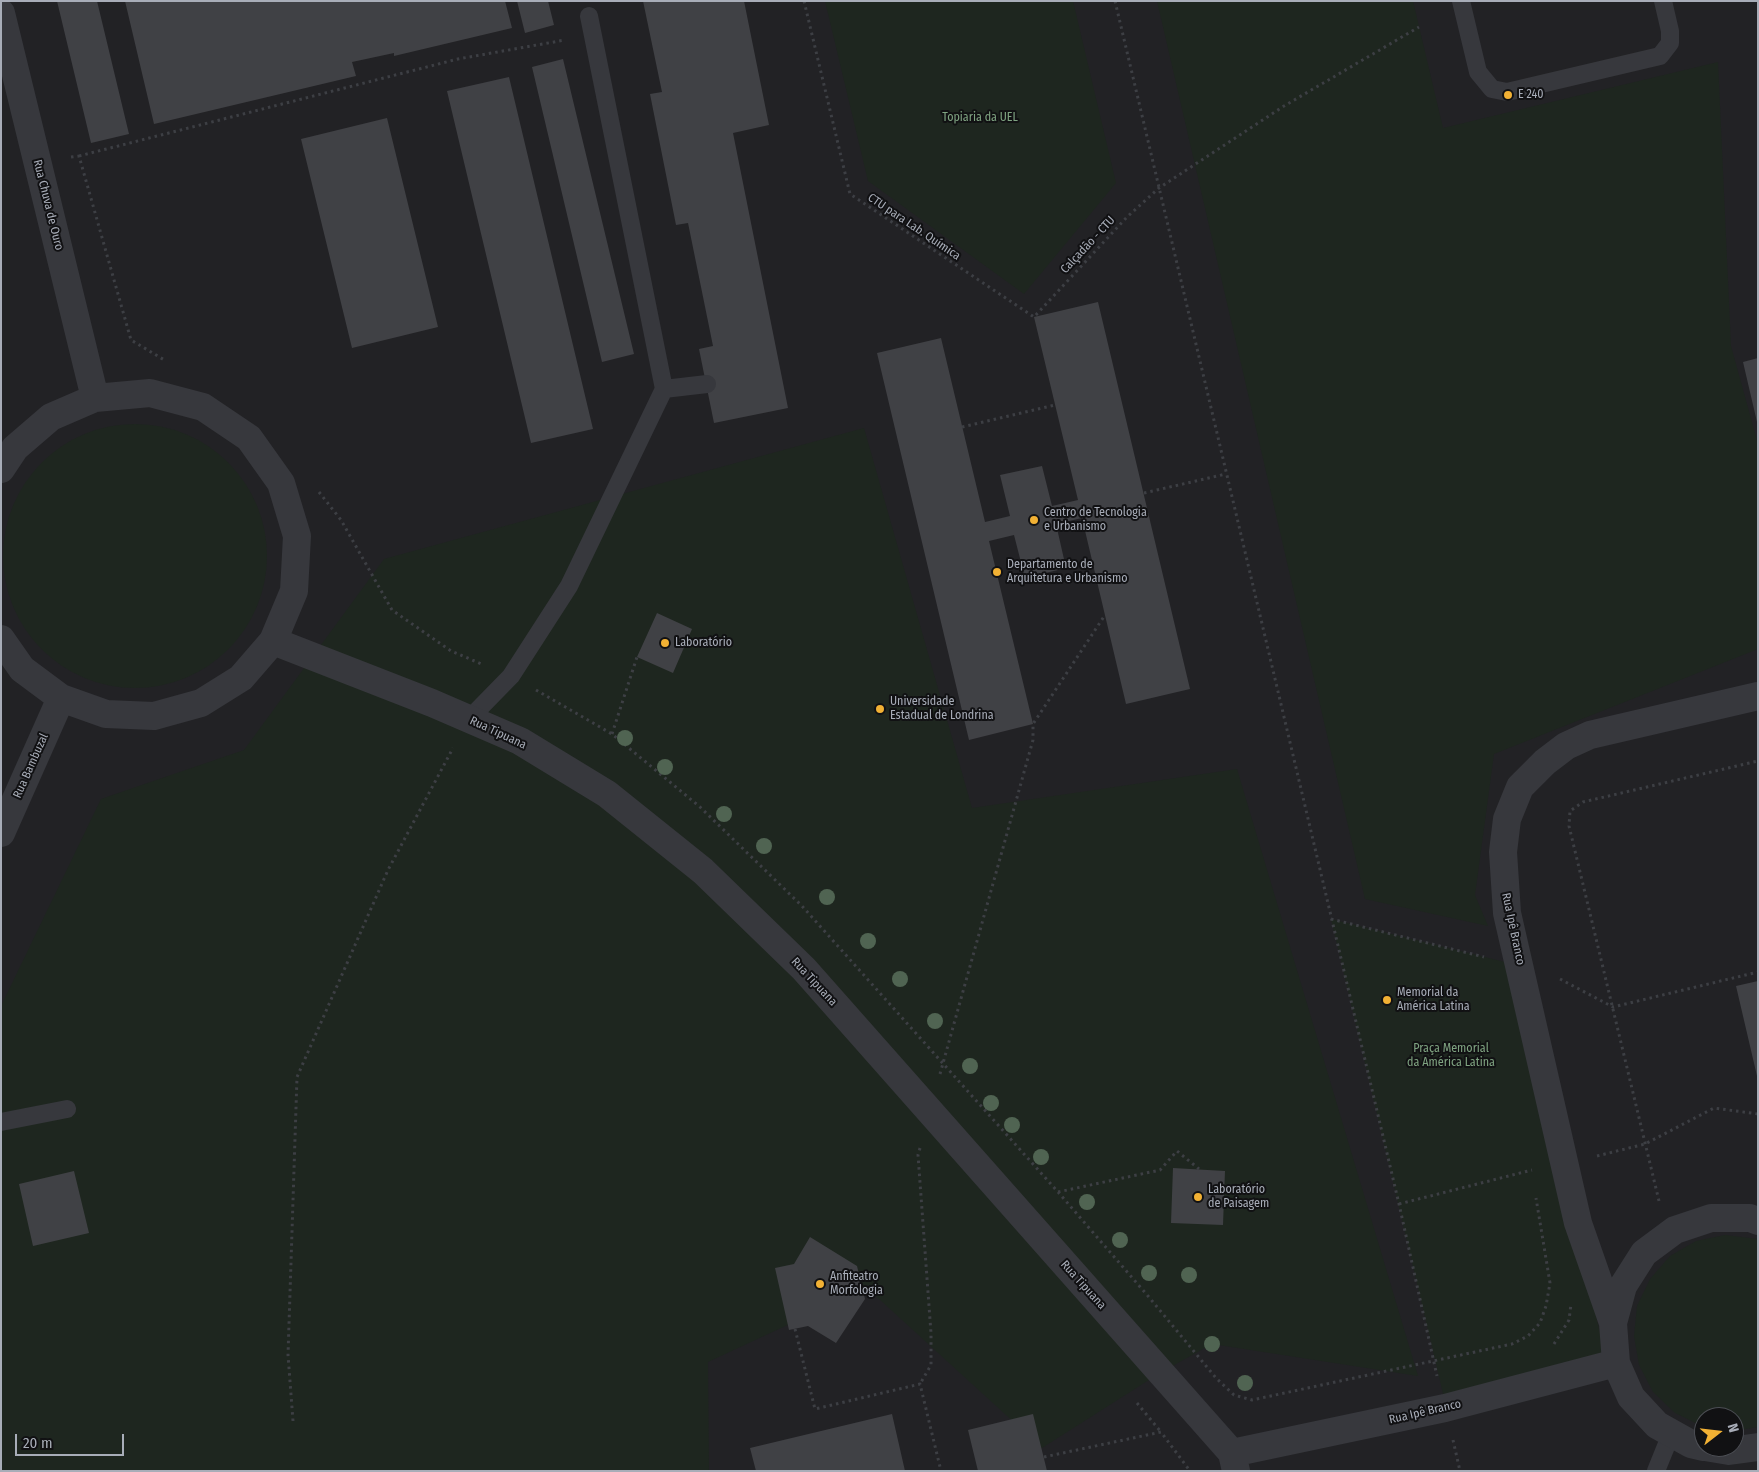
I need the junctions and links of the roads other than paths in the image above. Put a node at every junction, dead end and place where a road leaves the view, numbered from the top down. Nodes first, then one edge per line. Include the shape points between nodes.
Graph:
1 (1461, 1) edge
2 (1663, 1) edge
3 (1, 13) edge
4 (589, 16) dead end
5 (707, 384) dead end
6 (664, 389) junction
7 (95, 398) junction
8 (1, 469) edge
9 (1, 640) edge
10 (273, 642) junction
11 (1758, 696) edge
12 (61, 698) junction
13 (469, 719) junction
14 (1, 833) edge
15 (67, 1109) dead end
16 (1, 1122) edge
17 (1758, 1221) edge
18 (1613, 1322) junction
19 (1616, 1363) junction
20 (1671, 1434) junction
21 (1694, 1445) edge
22 (1758, 1447) edge
23 (1744, 1449) edge
24 (1234, 1462) edge
25 (1656, 1471) edge

1 - 2 lane via 1478,72 1492,89 1507,92 1660,56 1670,43
3 - 7 street, Rua Chuva de Ouro
4 - 6 lane
5 - 6 lane
6 - 13 lane via 569,586 510,676
7 - 8 street via 51,417 14,448
7 - 10 street via 150,393 203,407 249,438 281,483 297,536 294,591
9 - 12 street via 22,669
10 - 12 street via 241,678 192,706 154,716 106,714
10 - 13 street, Rua Tipuana
11 - 18 street, Rua Ipê Branco via 1590,735 1566,746 1520,787 1507,818 1503,852 1508,912 1581,1232
12 - 14 street, Rua Bambuzal
13 - 24 street, Rua Tipuana via 520,741 607,794 702,872 804,969
15 - 16 lane
17 - 18 street via 1711,1218 1675,1230 1644,1253 1623,1286
18 - 19 street
19 - 20 street via 1631,1397 1657,1426
19 - 24 street, Rua Ipê Branco
20 - 21 street
20 - 25 lane
22 - 23 street

